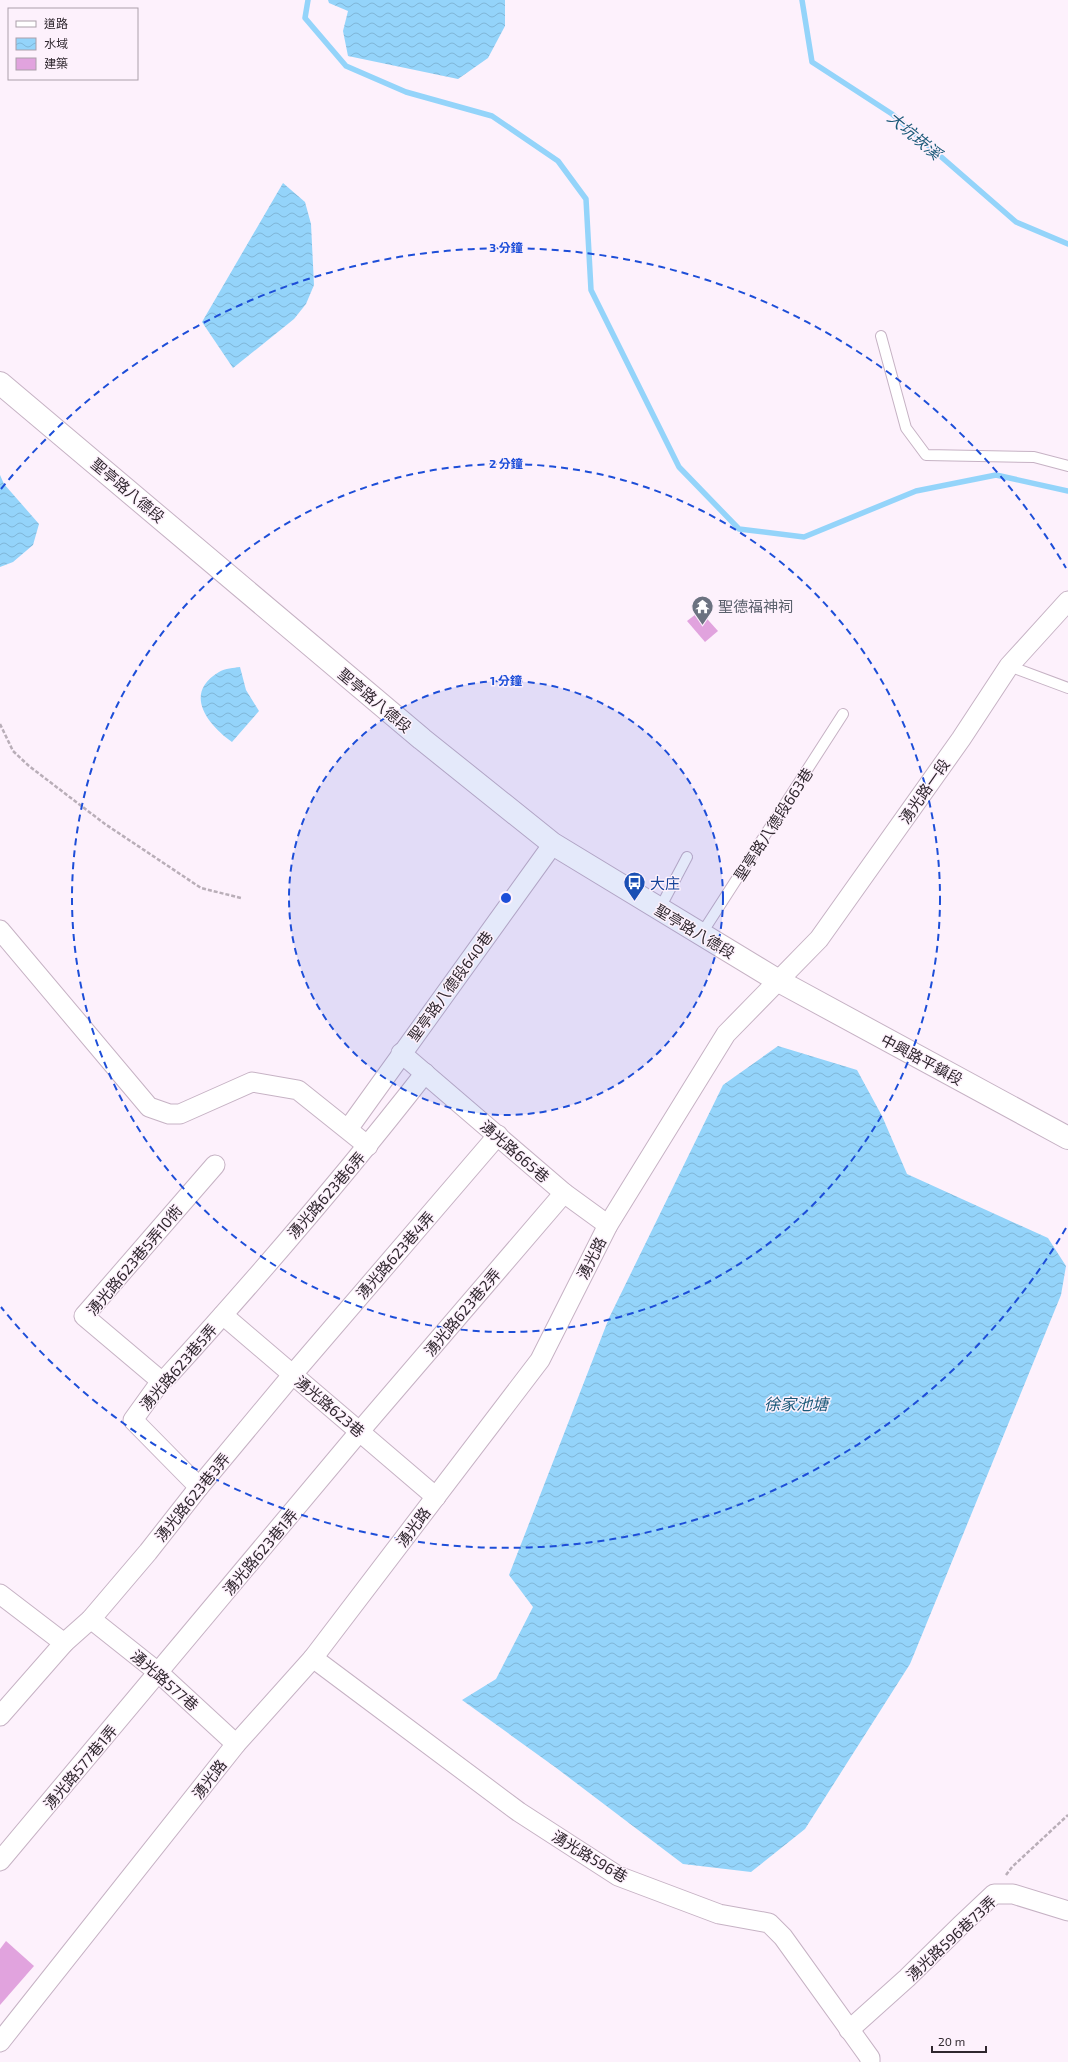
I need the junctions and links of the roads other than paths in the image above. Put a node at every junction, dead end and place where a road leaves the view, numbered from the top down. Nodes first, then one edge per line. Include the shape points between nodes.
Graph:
1 (881, 336) dead end
2 (0, 382) edge
3 (1068, 466) edge
4 (1068, 601) edge
5 (1009, 666) junction
6 (1068, 688) edge
7 (843, 714) dead end
8 (553, 844) junction
9 (687, 857) dead end
10 (659, 910) junction
11 (0, 930) edge
12 (702, 934) junction
13 (777, 980) junction
14 (401, 1053) junction
15 (425, 1073) junction
16 (348, 1129) junction
17 (498, 1135) junction
18 (1068, 1138) edge
19 (368, 1146) junction
20 (215, 1165) dead end
21 (564, 1193) junction
22 (608, 1225) junction
23 (223, 1315) junction
24 (293, 1374) junction
25 (161, 1382) junction
26 (360, 1431) junction
27 (199, 1487) junction
28 (436, 1497) junction
29 (0, 1594) edge
30 (91, 1619) junction
31 (64, 1643) junction
32 (314, 1658) junction
33 (159, 1673) junction
34 (0, 1716) edge
35 (236, 1744) junction
36 (0, 1861) edge
37 (1068, 1911) edge
38 (849, 2030) junction
39 (0, 2042) edge
40 (870, 2062) edge

1 - 3 lane via 906,428 926,455 1034,458
2 - 8 street, 聖亭路八德段 via 422,739
4 - 5 street, 湧光路一段
5 - 6 lane
5 - 13 street, 湧光路一段 via 819,939
7 - 12 lane, 聖亭路八德段663巷
8 - 10 street, 聖亭路八德段
8 - 14 street, 聖亭路八德段640巷
9 - 10 lane
10 - 12 street, 聖亭路八德段
11 - 16 street via 149,1107 169,1114 180,1114 252,1082 298,1090
12 - 13 street, 聖亭路八德段
13 - 18 street, 中興路平鎮段
13 - 22 street, 湧光路 via 726,1034
14 - 15 street, 湧光路665巷
14 - 16 street, 聖亭路八德段640巷
15 - 17 street, 湧光路665巷
15 - 19 street, 湧光路623巷6弄
16 - 19 street
17 - 21 street, 湧光路665巷
17 - 24 street, 湧光路623巷4弄
19 - 23 street, 湧光路623巷6弄
20 - 25 street, 湧光路623巷5弄10衖 via 84,1316
21 - 22 street, 湧光路665巷
21 - 26 street, 湧光路623巷2弄
22 - 28 street, 湧光路 via 540,1360
23 - 24 street, 湧光路623巷
23 - 25 street, 湧光路623巷5弄
24 - 26 street, 湧光路623巷
24 - 27 street, 湧光路623巷3弄
25 - 27 street, 湧光路623巷5弄 via 133,1420
26 - 28 street, 湧光路623巷
26 - 33 street, 湧光路623巷1弄
27 - 30 street, 湧光路623巷3弄
28 - 32 street, 湧光路
29 - 31 street
30 - 31 street, 湧光路623巷3弄
30 - 33 street, 湧光路577巷
31 - 34 street, 湧光路623巷3弄
32 - 35 street, 湧光路
32 - 38 street, 湧光路596巷 via 519,1812 618,1876 719,1914 769,1924 783,1937
33 - 35 street, 湧光路577巷
33 - 36 street, 湧光路577巷1弄
35 - 39 street, 湧光路
37 - 38 street, 湧光路596巷73弄 via 1013,1894 994,1894
38 - 40 street, 湧光路596巷 via 870,2058

